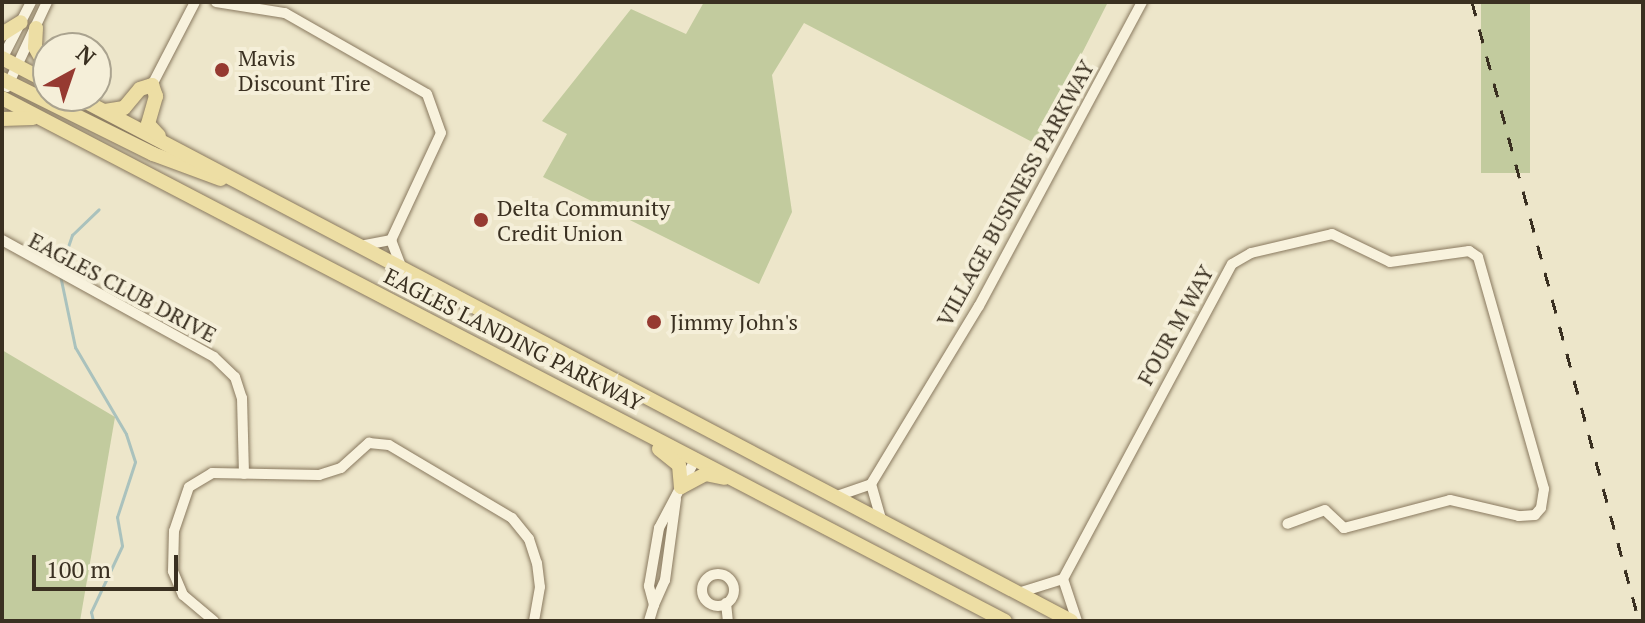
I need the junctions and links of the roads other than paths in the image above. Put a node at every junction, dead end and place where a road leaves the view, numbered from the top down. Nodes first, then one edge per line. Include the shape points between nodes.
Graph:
1 (31, 2) edge
2 (47, 2) edge
3 (195, 2) edge
4 (216, 2) edge
5 (1142, 2) edge
6 (21, 22) junction
7 (36, 28) junction
8 (36, 32) edge
9 (2, 34) edge
10 (2, 58) edge
11 (17, 66) junction
12 (32, 74) edge
13 (5, 76) edge
14 (152, 85) junction
15 (2, 97) edge
16 (112, 110) edge
17 (106, 112) edge
18 (2, 119) edge
19 (47, 122) junction
20 (165, 143) junction
21 (252, 188) junction
22 (2, 240) edge
23 (391, 240) junction
24 (360, 246) junction
25 (6, 249) edge
26 (402, 270) junction
27 (546, 381) junction
28 (696, 458) junction
29 (244, 474) junction
30 (744, 483) junction
31 (871, 484) junction
32 (677, 496) junction
33 (832, 496) junction
34 (883, 523) junction
35 (1287, 524) dead end
36 (1063, 579) junction
37 (1018, 593) junction
38 (726, 603) dead end
39 (654, 605) junction
40 (214, 621) edge
41 (534, 621) edge
42 (649, 621) edge
43 (728, 621) edge
44 (1005, 621) edge
45 (1071, 621) edge
46 (1077, 621) edge

1 - 6 street
2 - 7 street
3 - 14 street
4 - 23 street via 285,13 427,94 441,133
5 - 31 street, VILLAGE BUSINESS PARKWAY via 979,306
6 - 9 main road
6 - 10 street
7 - 8 main road
7 - 11 street
10 - 11 main road
11 - 12 main road
11 - 13 main road
13 - 15 street
13 - 21 main road via 153,154
14 - 16 main road via 140,89 124,108
14 - 20 main road via 156,96 148,124
15 - 19 main road, EAGLES LANDING PARKWAY
17 - 20 main road, EAGLES LANDING PARKWAY
18 - 19 main road via 15,115
19 - 27 main road, EAGLES LANDING PARKWAY
20 - 21 main road, EAGLES LANDING PARKWAY
21 - 24 main road, EAGLES LANDING PARKWAY
22 - 25 street
23 - 24 street
23 - 26 street
24 - 26 main road, EAGLES LANDING PARKWAY
25 - 29 street, EAGLES CLUB DRIVE via 235,377 242,398
26 - 33 main road, EAGLES LANDING PARKWAY
27 - 28 main road, EAGLES LANDING PARKWAY
27 - 32 main road via 589,412 672,456
28 - 30 main road, EAGLES LANDING PARKWAY
28 - 32 street
29 - 40 street via 199,478 189,487 174,531 173,571 183,595
29 - 41 street via 319,475 341,468 369,443 389,445 512,518 529,539 537,563 540,587
30 - 32 main road via 705,474
30 - 44 main road, EAGLES LANDING PARKWAY
31 - 33 street
31 - 34 street
32 - 39 street via 665,580
32 - 39 street via 666,534 655,547 649,586
33 - 34 main road, EAGLES LANDING PARKWAY
34 - 37 main road, EAGLES LANDING PARKWAY
35 - 36 street, FOUR M WAY via 1325,510 1344,528 1450,500 1519,516 1535,515 1541,508 1544,489 1478,257 1464,252 1390,262 1332,234 1251,253 1232,264
36 - 37 street
36 - 46 street
37 - 45 main road, EAGLES LANDING PARKWAY
38 - 43 street
39 - 42 street

